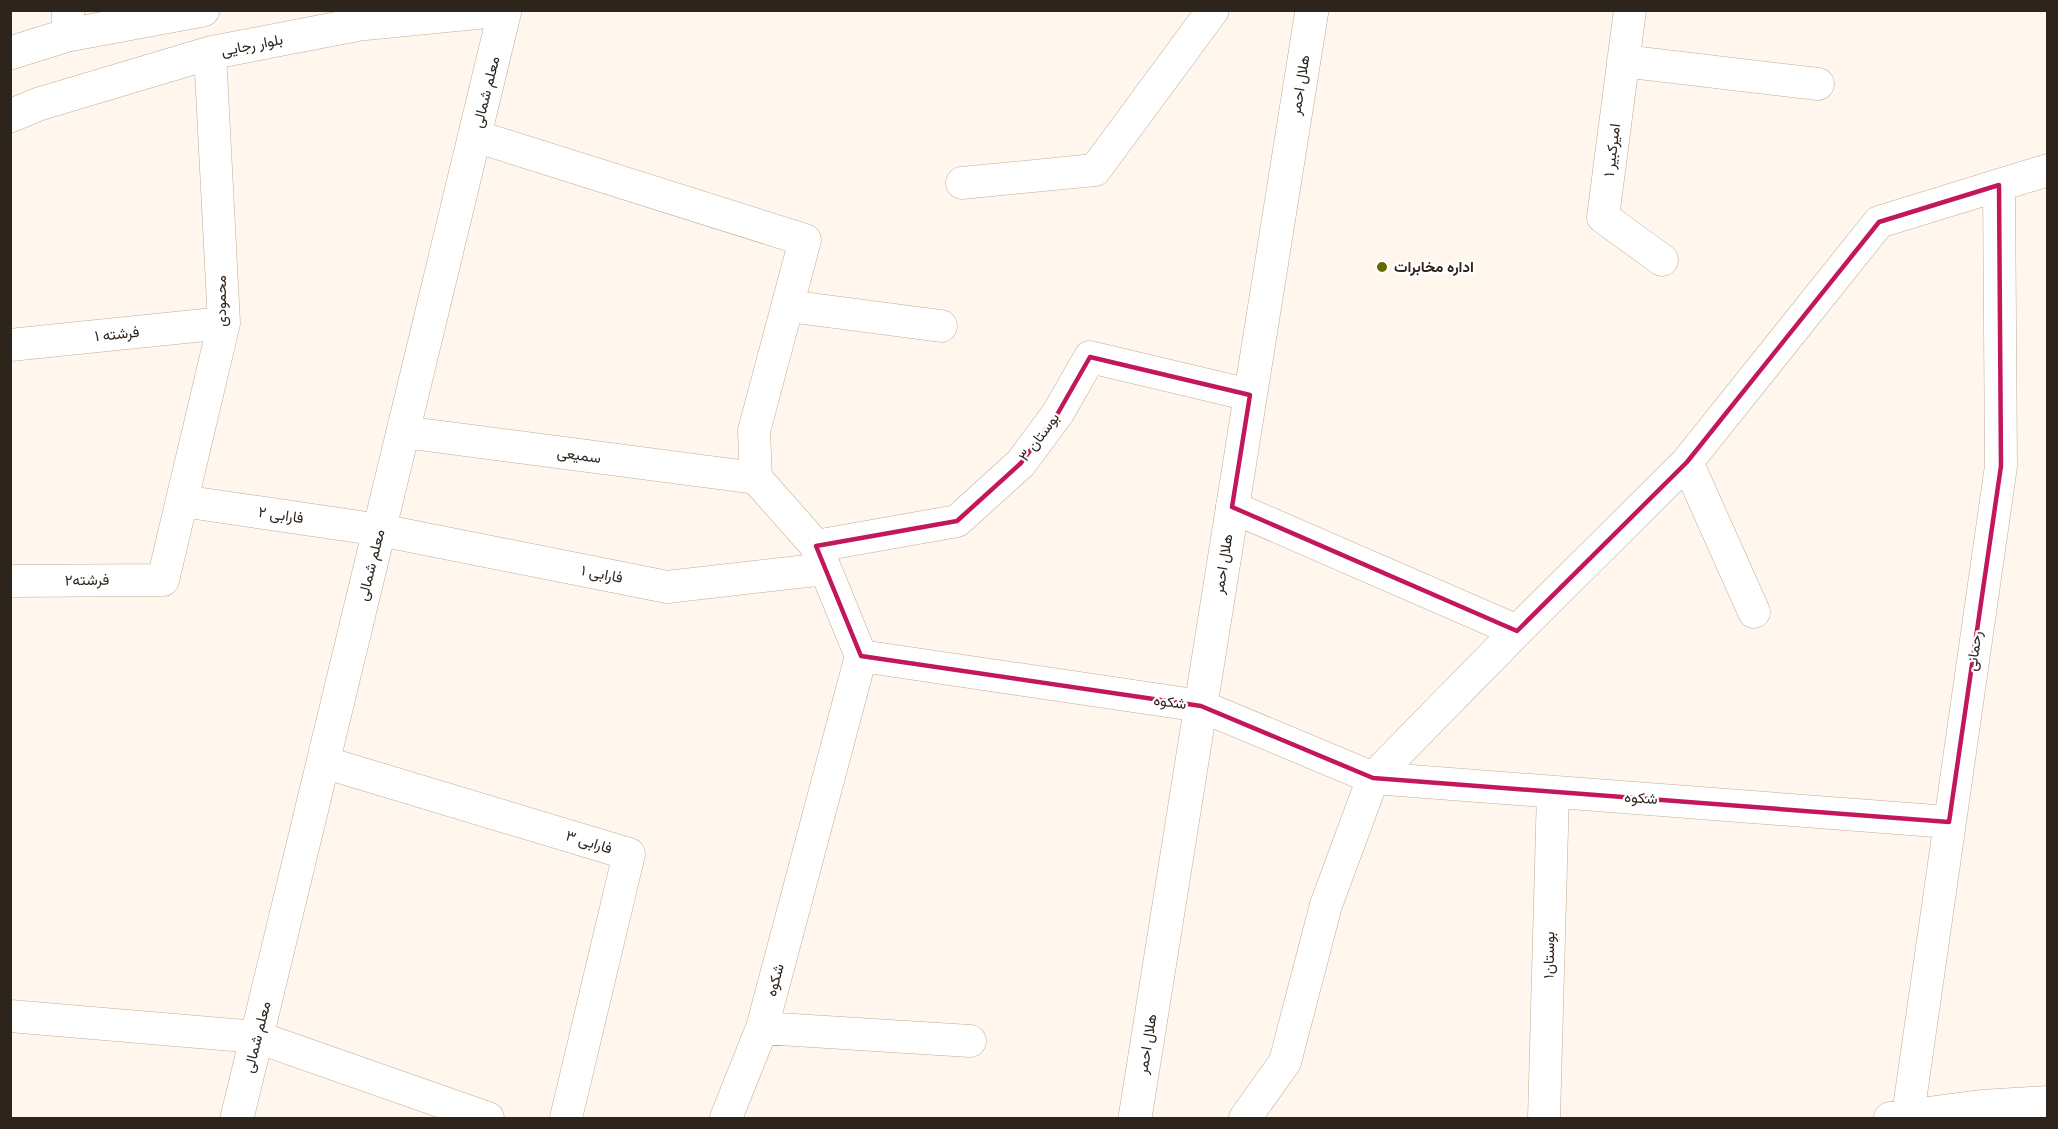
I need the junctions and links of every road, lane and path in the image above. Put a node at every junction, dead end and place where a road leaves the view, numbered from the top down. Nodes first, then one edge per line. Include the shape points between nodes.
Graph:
1 (203, 10) edge
2 (504, 10) edge
3 (1213, 10) edge
4 (1312, 10) edge
5 (1630, 10) edge
6 (68, 23) edge
7 (210, 52) junction
8 (10, 53) edge
9 (1623, 61) junction
10 (1818, 84) dead end
11 (10, 116) edge
12 (475, 136) junction
13 (2048, 170) edge
14 (962, 183) dead end
15 (1999, 185) junction
16 (1662, 260) dead end
17 (788, 306) junction
18 (224, 323) junction
19 (941, 326) dead end
20 (10, 345) edge
21 (1251, 395) junction
22 (403, 432) junction
23 (1687, 462) junction
24 (756, 478) junction
25 (182, 501) junction
26 (1232, 507) junction
27 (380, 530) junction
28 (821, 558) junction
29 (164, 580) joint
30 (10, 581) edge
31 (1755, 612) dead end
32 (1517, 631) junction
33 (861, 656) junction
34 (1201, 706) junction
35 (323, 762) junction
36 (1374, 778) junction
37 (1553, 792) junction
38 (1949, 822) junction
39 (10, 1017) edge
40 (762, 1028) junction
41 (257, 1036) junction
42 (970, 1041) dead end
43 (2048, 1102) edge
44 (1981, 1112) edge
45 (1899, 1117) edge
46 (237, 1119) edge
47 (488, 1119) edge
48 (566, 1119) edge
49 (726, 1119) edge
50 (1135, 1119) edge
51 (1245, 1119) edge
52 (1544, 1119) edge

1 - 6 street
2 - 7 street, بلوار رجایی via 360,24
2 - 12 street, معلم شمالی
3 - 14 street via 1095,170
4 - 21 street, هلال احمر
5 - 9 street, امیرکبیر ۱
6 - 8 street
7 - 11 street, بلوار رجایی
7 - 18 street, محمودی
9 - 10 street
9 - 16 street, امیرکبیر ۱ via 1603,217
12 - 17 street via 805,240
12 - 22 street, معلم شمالی
13 - 15 street
15 - 23 street via 1879,222
15 - 38 street, رحمانی via 2001,466
17 - 19 street
17 - 24 street via 754,431
18 - 20 street, فرشته ۱
18 - 25 street, محمودی
21 - 26 street, هلال احمر
21 - 28 street, بوستان ٣ via 1090,357 1058,413 1021,463 957,521
22 - 24 street, سمیعی
22 - 27 street, معلم شمالی
23 - 31 street
23 - 32 street
24 - 28 street
25 - 27 street, فارابی ۲
25 - 29 street, محمودی
26 - 32 street
26 - 34 street, هلال احمر
27 - 28 street, فارابی ۱ via 667,587
27 - 35 street, معلم شمالی
28 - 33 street
29 - 30 street, فرشته۲
32 - 36 street
33 - 34 street, شکوه
33 - 40 street, شکوه
34 - 36 street, شکوه
34 - 50 street, هلال احمر
35 - 41 street, معلم شمالی
35 - 48 street, فارابی ۳ via 628,854
36 - 37 street, شکوه
36 - 51 street via 1326,905 1285,1062
37 - 38 street, شکوه
37 - 52 street, بوستان۱
38 - 45 street, رحمانی
39 - 41 street
40 - 42 street
40 - 49 street, شکوه
41 - 46 street, معلم شمالی
41 - 47 street
43 - 44 street
44 - 45 street

